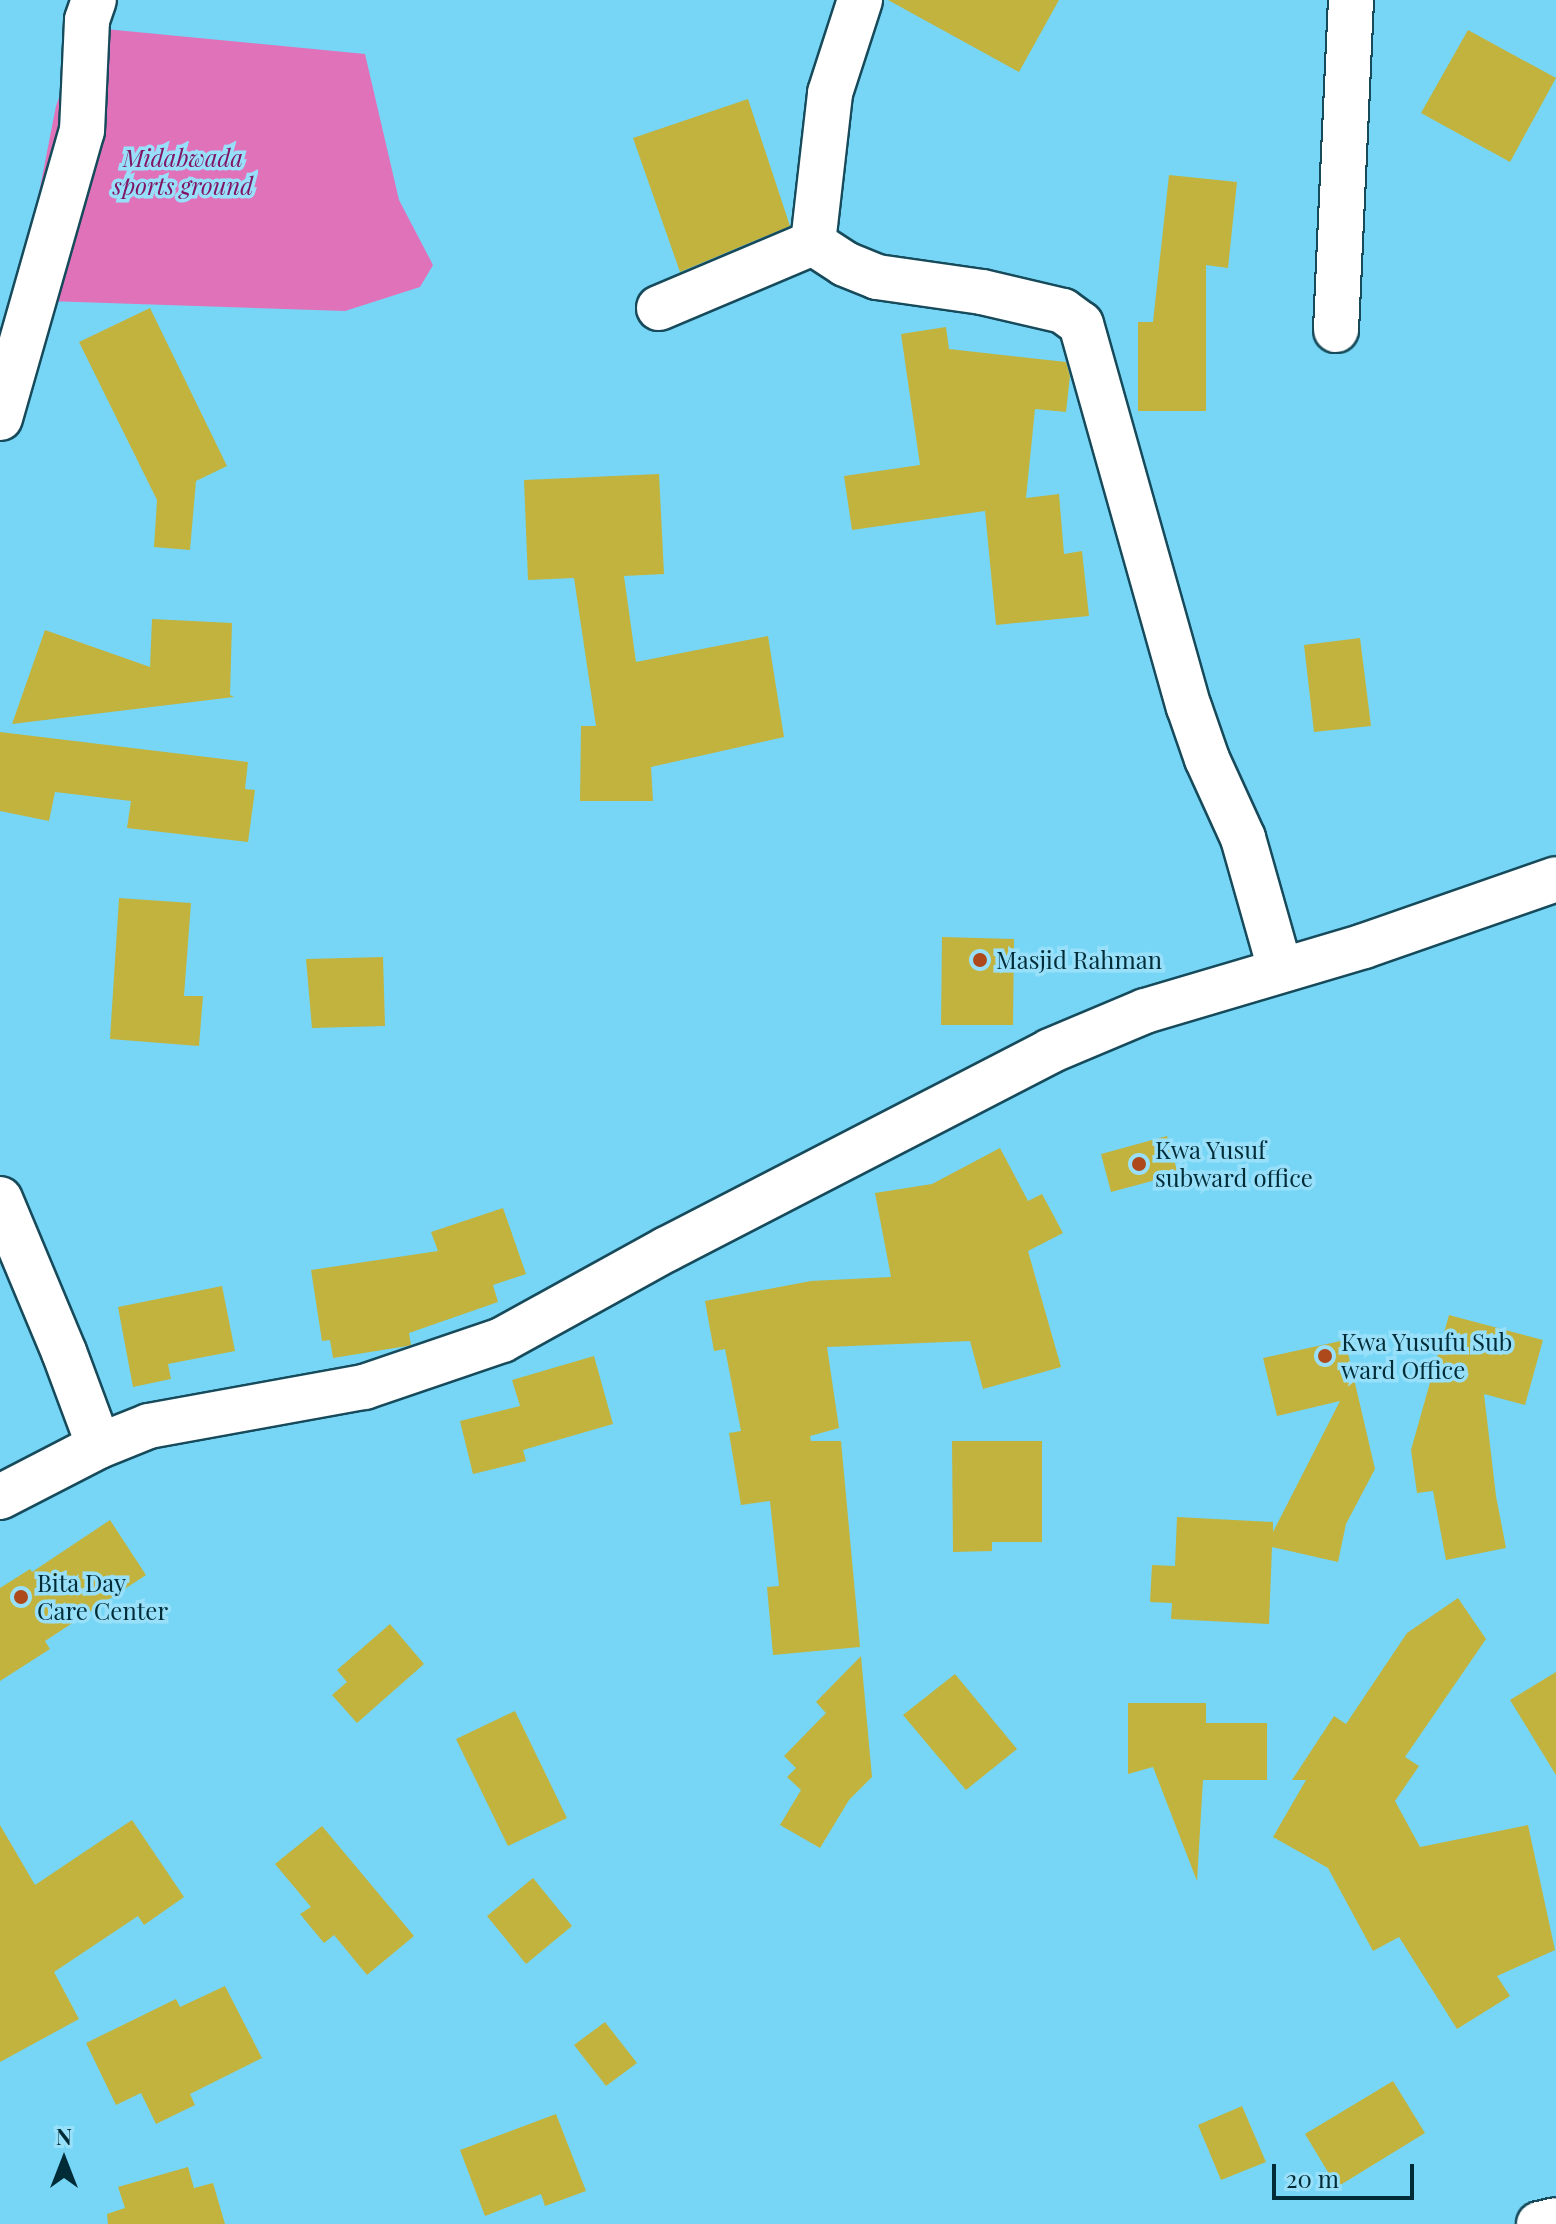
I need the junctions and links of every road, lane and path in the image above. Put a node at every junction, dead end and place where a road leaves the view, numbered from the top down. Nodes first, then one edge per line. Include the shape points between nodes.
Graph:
1 (860, 0) edge
2 (1351, 0) edge
3 (92, 1) edge
4 (813, 243) junction
5 (659, 308) dead end
6 (1336, 330) dead end
7 (0, 418) edge
8 (1556, 879) edge
9 (1280, 969) junction
10 (0, 1199) edge
11 (99, 1446) junction
12 (0, 1497) edge
13 (1556, 2220) edge
14 (1539, 2224) edge

1 - 4 street via 830,93
2 - 6 street
3 - 7 street via 82,131
4 - 5 street
4 - 9 street via 877,277 982,292 1063,311 1081,324 1189,707 1243,838
8 - 9 street via 1364,946
9 - 11 street via 1145,1011 1050,1051 502,1340 364,1387 149,1426
10 - 11 street
11 - 12 street
13 - 14 street

